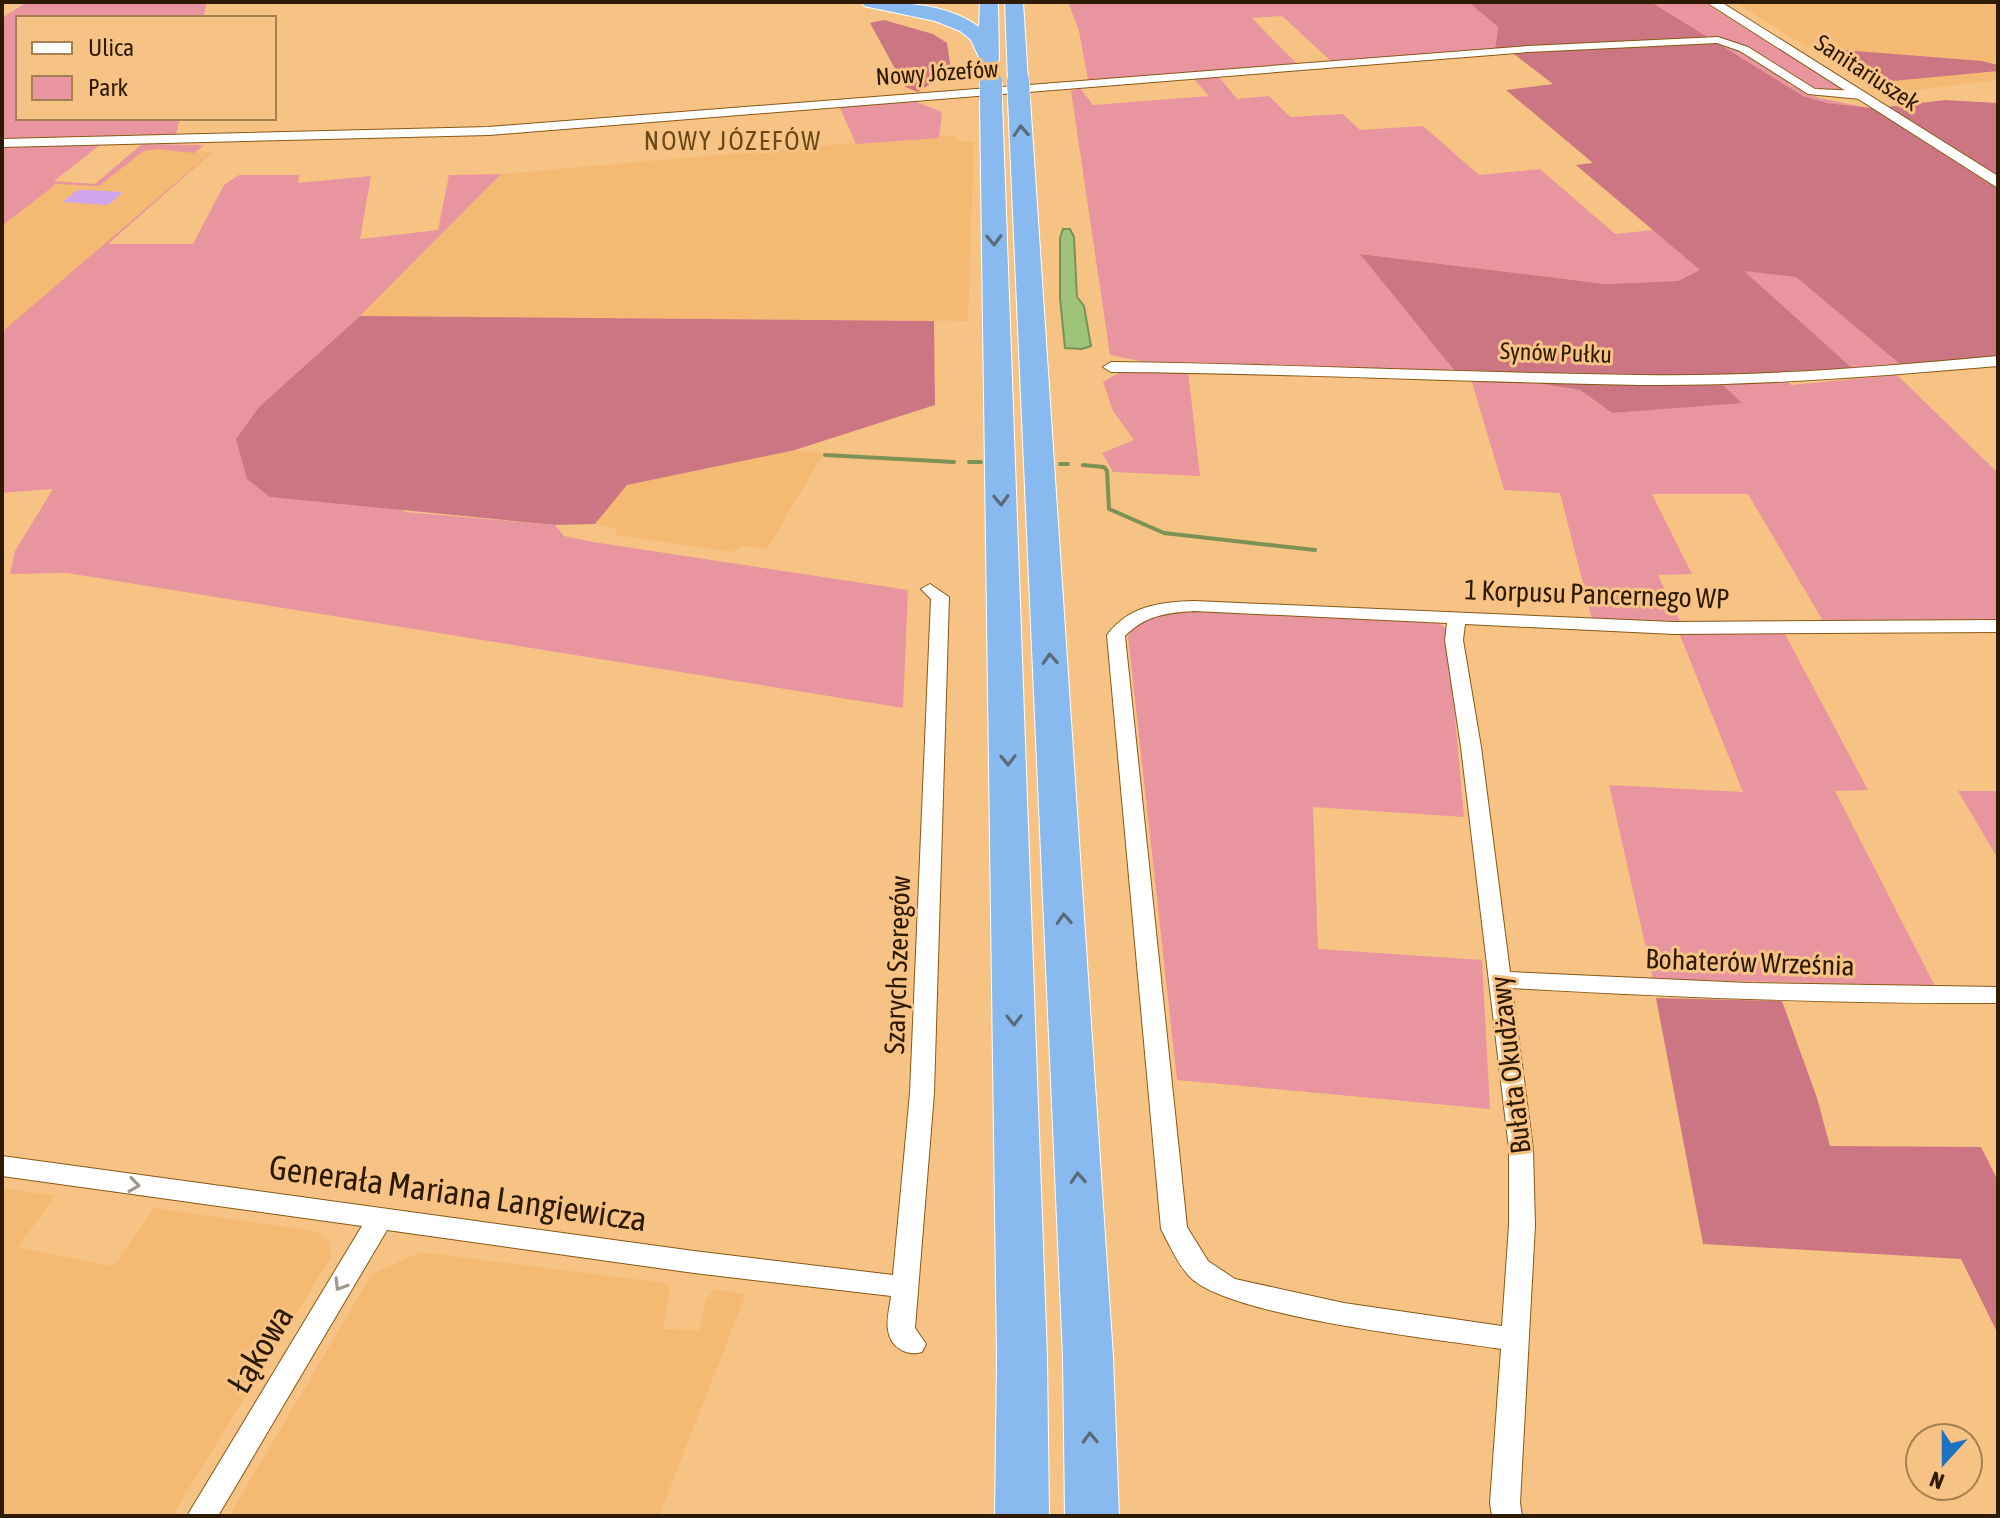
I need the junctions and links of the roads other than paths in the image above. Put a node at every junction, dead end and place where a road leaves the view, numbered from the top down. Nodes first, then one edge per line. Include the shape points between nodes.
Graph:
1 (871, 2) edge
2 (989, 2) edge
3 (1014, 2) edge
4 (1712, 2) edge
5 (989, 57) junction
6 (1861, 95) junction
7 (2, 143) edge
8 (1998, 183) edge
9 (1998, 361) edge
10 (1111, 367) dead end
11 (930, 589) dead end
12 (1457, 617) junction
13 (1998, 626) edge
14 (1500, 979) junction
15 (1998, 995) edge
16 (2, 1166) edge
17 (380, 1218) junction
18 (905, 1287) junction
19 (1513, 1339) junction
20 (912, 1344) dead end
21 (202, 1516) edge
22 (1022, 1516) edge
23 (1092, 1516) edge
24 (1507, 1516) edge

1 - 5 highway via 964,26 979,37
2 - 5 highway
23 -> 3 highway
4 - 6 street, Sanitariuszek
5 -> 22 highway
6 - 7 street, Nowy Józefów via 1812,92 1733,44 1698,40 474,132
6 - 8 street, Sanitariuszek
9 - 10 street, Synów Pułku via 1861,373 1642,380
11 - 18 street, Szarych Szeregów via 940,597 922,1093
12 - 13 street, 1 Korpusu Pancernego WP via 1674,628
12 - 14 street, Bułata Okudżawy via 1454,640
12 - 19 street, 1 Korpusu Pancernego WP via 1150,608 1116,635 1174,1229 1199,1269 1228,1288 1344,1314
14 - 15 street, Bohaterów Września via 1783,994
14 - 19 street, Bułata Okudżawy via 1521,1149 1522,1225
16 -> 17 street, Generała Mariana Langiewicza
17 - 18 street, Generała Mariana Langiewicza
17 -> 21 street, Łąkowa
18 - 20 street, Szarych Szeregów via 901,1331
19 - 24 street, Bułata Okudżawy

